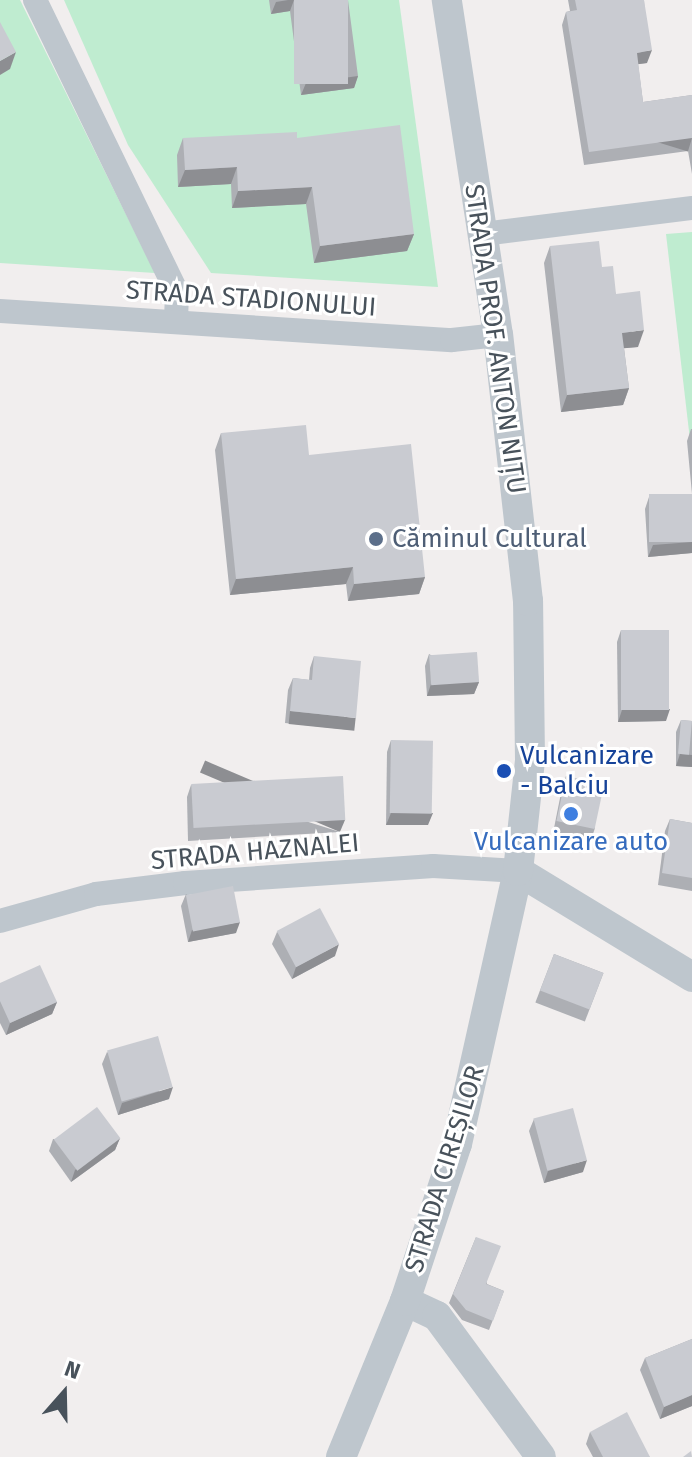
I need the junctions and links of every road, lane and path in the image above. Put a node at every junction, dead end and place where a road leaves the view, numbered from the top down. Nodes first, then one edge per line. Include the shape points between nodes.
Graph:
1 (35, 0) edge
2 (447, 0) edge
3 (692, 208) edge
4 (483, 234) junction
5 (0, 311) edge
6 (176, 322) junction
7 (498, 335) junction
8 (518, 871) junction
9 (0, 921) edge
10 (692, 977) edge
11 (405, 1301) junction
12 (341, 1457) edge
13 (541, 1457) edge

1 - 6 street via 177,292
2 - 4 street, STRADA PROF. ANTON NIȚU
3 - 4 street
4 - 7 street, STRADA PROF. ANTON NIȚU
5 - 6 street, STRADA STADIONULUI
6 - 7 street, STRADA STADIONULUI via 452,340
7 - 8 street, STRADA PROF. ANTON NIȚU via 531,660 530,760
8 - 9 street, STRADA HAZNALEI via 433,866 185,883 96,894
8 - 10 street
8 - 11 street, STRADA CIREȘILOR via 457,1144
11 - 12 street, STRADA CIREȘILOR
11 - 13 street via 437,1316

